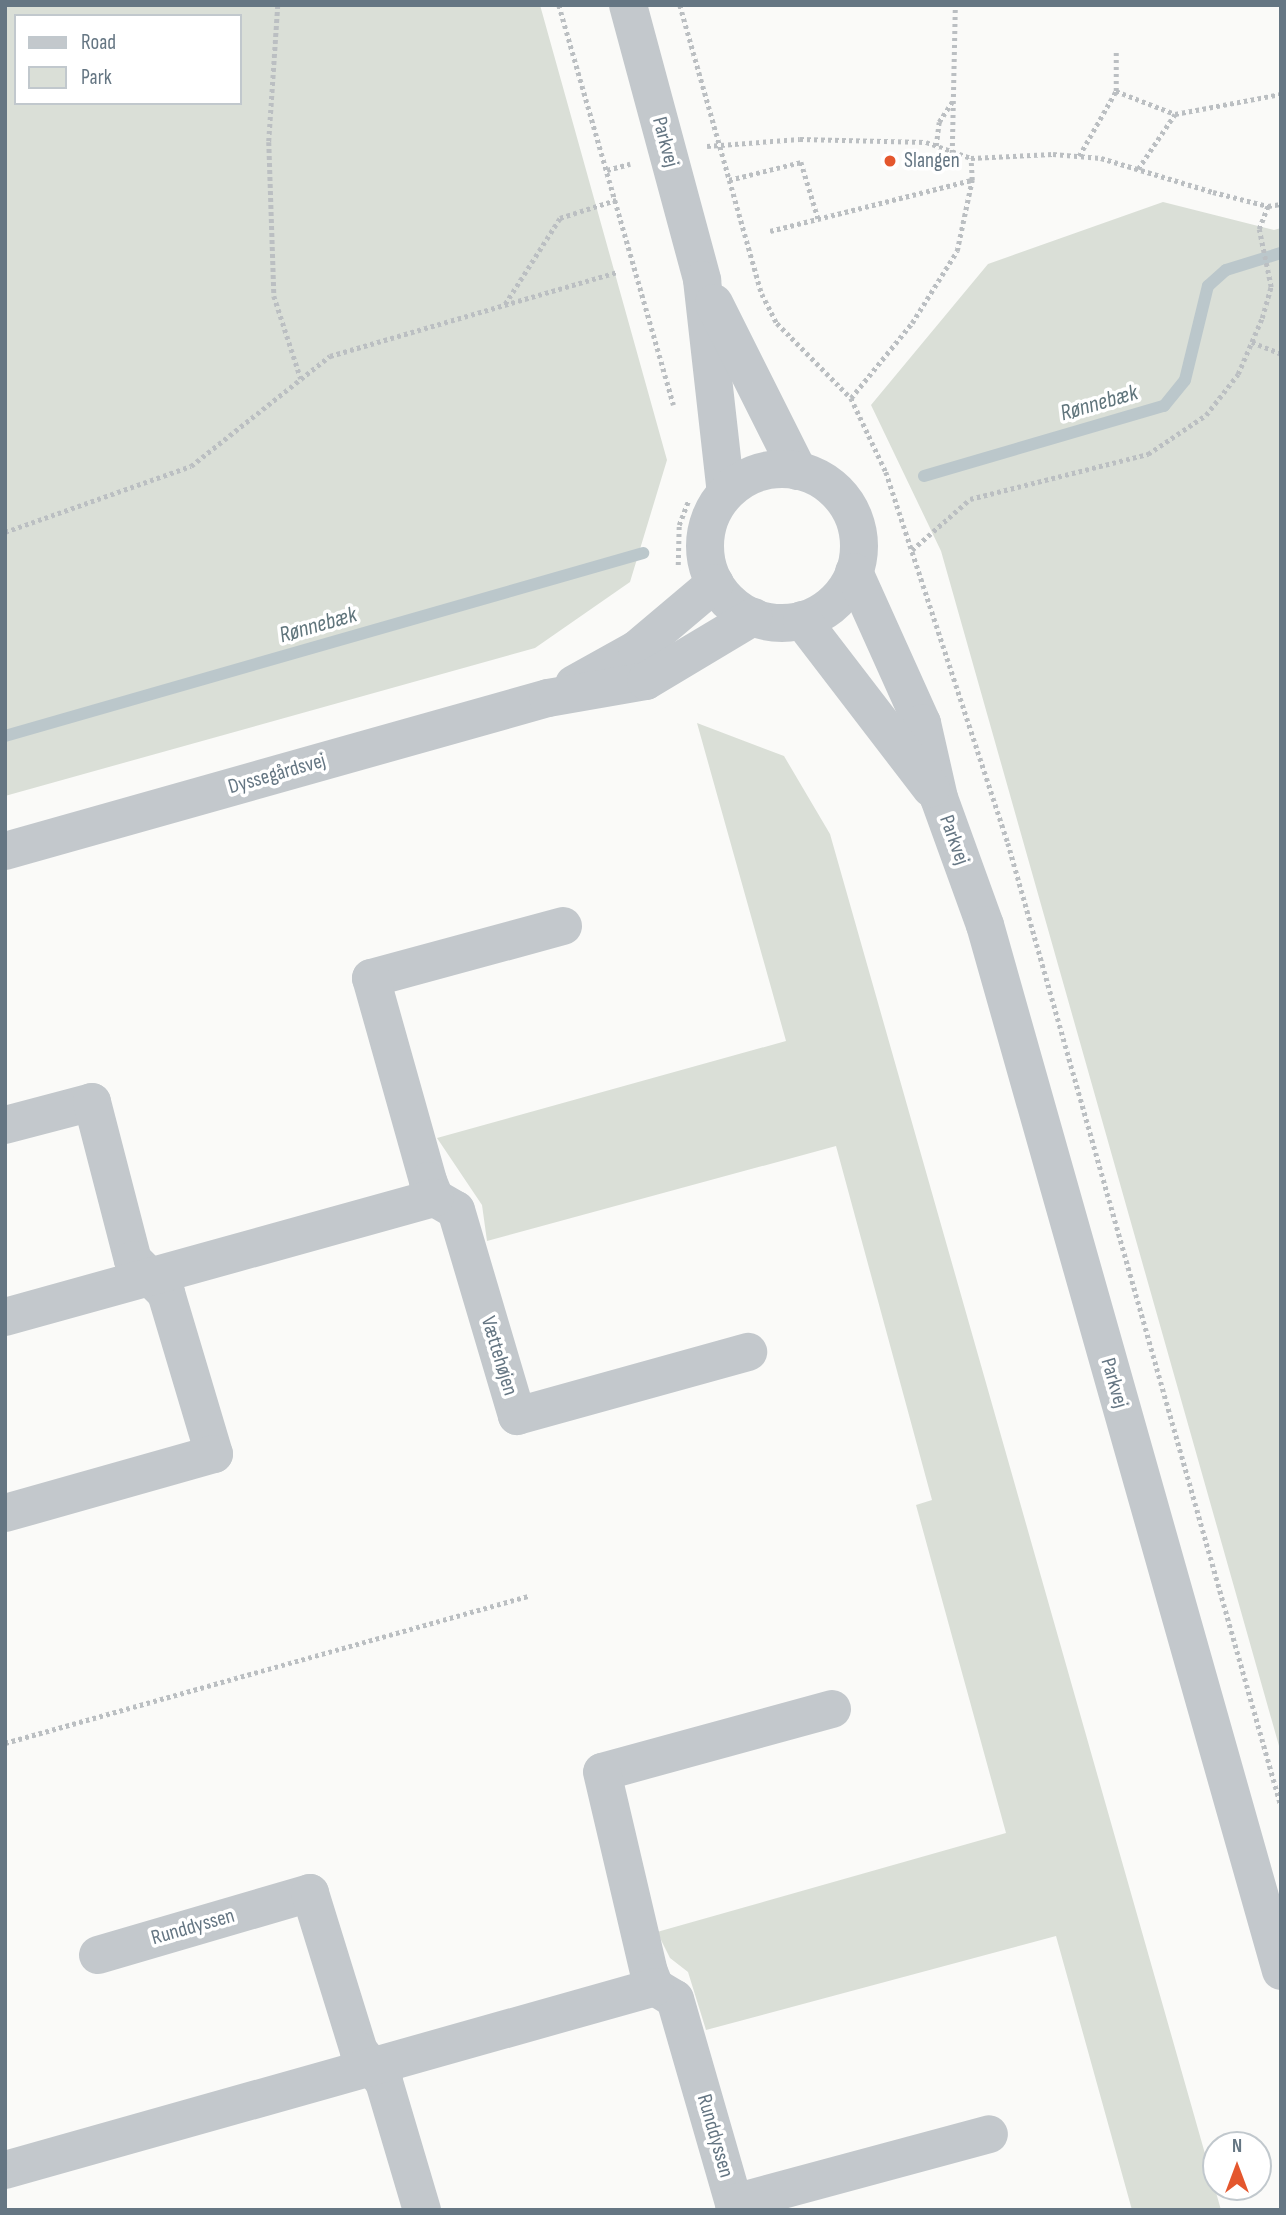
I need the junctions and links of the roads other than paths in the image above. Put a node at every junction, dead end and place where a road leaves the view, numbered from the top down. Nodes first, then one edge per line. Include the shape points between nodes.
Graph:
1 (628, 5) edge
2 (702, 280) junction
3 (798, 471) junction
4 (708, 492) junction
5 (854, 572) junction
6 (715, 583) junction
7 (753, 617) junction
8 (802, 620) junction
9 (548, 698) junction
10 (939, 798) junction
11 (5, 851) edge
12 (563, 926) dead end
13 (5, 1125) edge
14 (435, 1198) junction
15 (153, 1276) junction
16 (5, 1317) edge
17 (748, 1352) dead end
18 (5, 1513) edge
19 (832, 1709) dead end
20 (98, 1955) dead end
21 (1281, 1971) edge
22 (655, 1987) junction
23 (374, 2067) junction
24 (989, 2134) dead end
25 (5, 2170) edge
26 (422, 2210) edge

1 - 2 street, Parkvej
2 - 3 street, Parkvej
2 - 4 street, Parkvej
3 - 4 street via 759,472
3 - 5 street via 831,487 853,517 858,535
4 - 6 street via 715,509 705,546
5 - 8 street via 834,603
5 - 10 street, Parkvej via 922,723
6 - 7 street via 731,603
6 - 9 street, Dyssegårdsvej via 637,649
7 - 8 street via 777,623
7 - 9 street, Dyssegårdsvej via 646,681
8 - 10 street, Parkvej
9 - 11 street, Dyssegårdsvej
10 - 21 street, Parkvej via 985,925
12 - 14 street via 371,978
13 - 15 street via 92,1102 134,1260
14 - 15 street
14 - 17 street, Vættehøjen via 456,1210 517,1416
15 - 16 street
15 - 18 street via 166,1293 214,1454
19 - 22 street via 602,1772
20 - 23 street, Runddyssen via 310,1893 359,2051
22 - 23 street
22 - 24 street, Runddyssen via 675,2000 734,2203
23 - 25 street
23 - 26 street, Runddyssen via 384,2082

